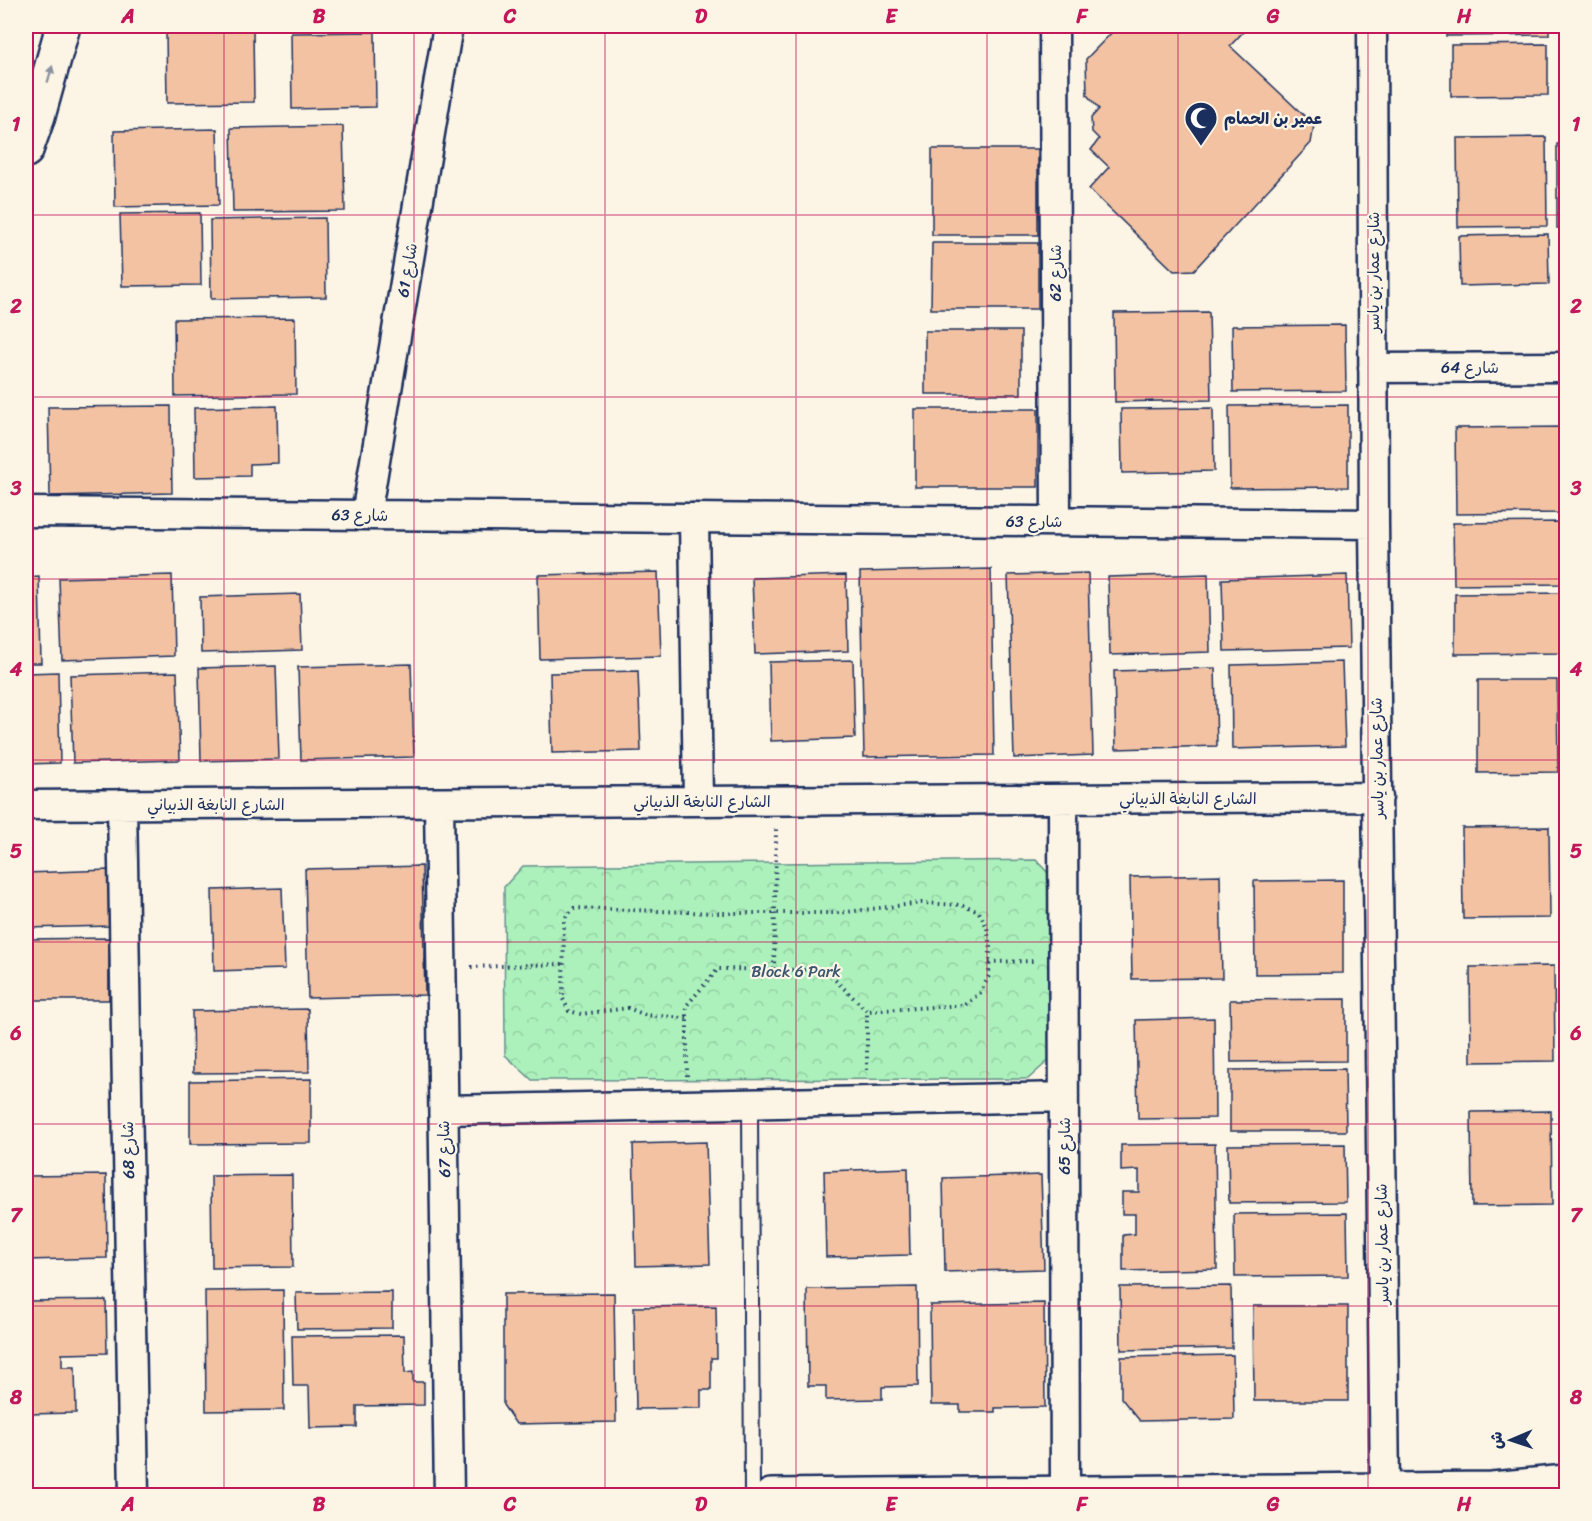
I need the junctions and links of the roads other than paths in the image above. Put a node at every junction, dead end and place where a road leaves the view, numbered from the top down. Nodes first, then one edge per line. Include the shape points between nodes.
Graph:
1 (63, 26) edge
2 (448, 26) edge
3 (1054, 26) edge
4 (1372, 26) edge
5 (26, 150) edge
6 (1566, 367) edge
7 (1373, 368) junction
8 (26, 512) edge
9 (366, 515) junction
10 (694, 518) junction
11 (1056, 521) junction
12 (1374, 524) junction
13 (1378, 797) junction
14 (1064, 799) junction
15 (698, 801) junction
16 (439, 803) junction
17 (122, 804) junction
18 (26, 805) edge
19 (1064, 1097) junction
20 (750, 1104) junction
21 (444, 1110) junction
22 (1566, 1482) edge
23 (1384, 1490) junction
24 (1501, 1492) edge
25 (1065, 1493) junction
26 (1136, 1494) edge
27 (808, 1495) edge
28 (854, 1495) edge
29 (134, 1496) edge
30 (449, 1496) edge
31 (752, 1496) edge
32 (771, 1496) edge

5 -> 1 street
2 - 9 street, شارع 61
3 - 11 street, شارع 62
4 - 7 street, شارع عمار بن ياسر
6 - 7 street, شارع 64
7 - 12 street, شارع عمار بن ياسر
8 - 9 street, شارع 63
9 - 10 street, شارع 63
10 - 11 street, شارع 63
10 - 15 street
11 - 12 street, شارع 63
12 - 13 street, شارع عمار بن ياسر
13 - 14 street, الشارع النابغة الذبياني
13 - 23 street, شارع عمار بن ياسر
14 - 15 street, الشارع النابغة الذبياني
14 - 19 street, شارع 65
15 - 16 street, الشارع النابغة الذبياني
16 - 17 street, الشارع النابغة الذبياني
16 - 21 street, شارع 67
17 - 18 street, الشارع النابغة الذبياني
17 - 29 street, شارع 68
19 - 20 street
19 - 25 street, شارع 65
20 - 21 street
20 - 31 lane
21 - 30 street, شارع 67
22 - 24 street
23 - 24 street
23 - 26 street
25 - 26 street
25 - 28 street
27 - 28 street
27 - 32 street

